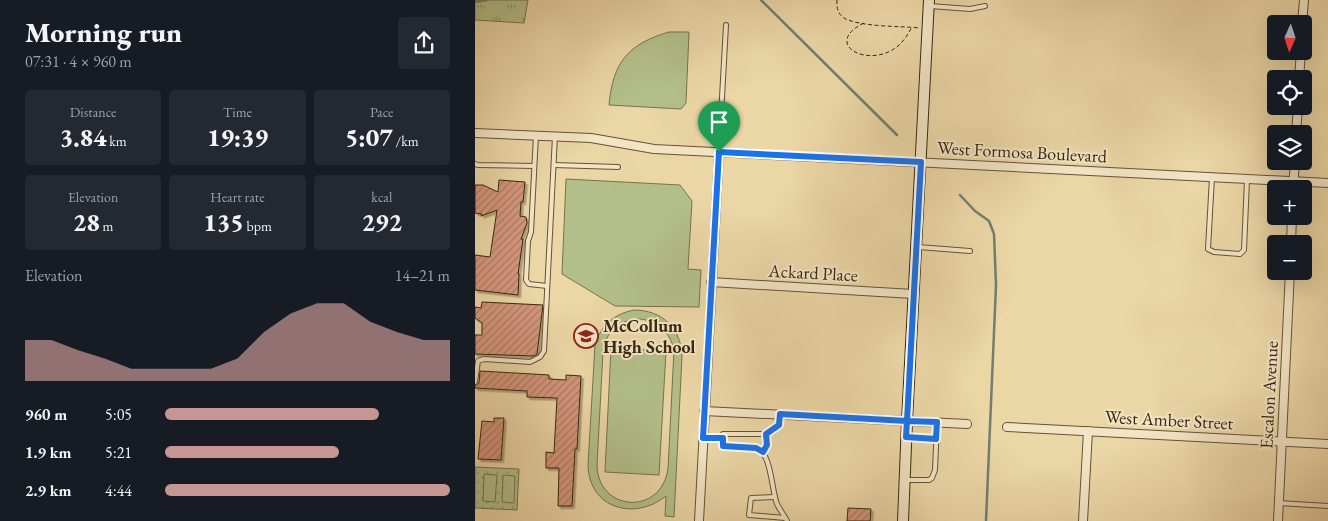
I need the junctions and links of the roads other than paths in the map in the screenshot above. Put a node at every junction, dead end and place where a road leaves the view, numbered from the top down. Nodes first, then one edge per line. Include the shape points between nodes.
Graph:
1 (1304, 0) edge
2 (928, 3) edge
3 (985, 6) dead end
4 (1303, 15) edge
5 (726, 25) dead end
6 (475, 133) edge
7 (535, 135) junction
8 (555, 136) junction
9 (719, 152) junction
10 (921, 162) junction
11 (475, 164) edge
12 (554, 165) junction
13 (534, 166) junction
14 (618, 167) dead end
15 (1212, 177) junction
16 (1247, 179) junction
17 (1267, 182) edge
18 (1312, 184) edge
19 (1328, 184) edge
20 (916, 247) junction
21 (970, 251) dead end
22 (1290, 280) edge
23 (711, 282) junction
24 (547, 286) junction
25 (913, 294) junction
26 (475, 382) edge
27 (704, 411) junction
28 (780, 414) junction
29 (907, 421) junction
30 (937, 422) junction
31 (967, 424) dead end
32 (1007, 427) dead end
33 (1088, 431) junction
34 (766, 434) junction
35 (906, 437) junction
36 (703, 438) junction
37 (723, 438) junction
38 (936, 439) junction
39 (1282, 442) junction
40 (1328, 444) edge
41 (763, 452) junction
42 (905, 480) junction
43 (775, 497) junction
44 (1279, 503) junction
45 (1328, 506) edge
46 (786, 519) edge
47 (699, 521) edge
48 (903, 521) edge
49 (1083, 521) edge
50 (1279, 521) edge

1 - 4 street
2 - 3 lane via 970,8
2 - 10 street
5 - 9 lane
6 - 7 street, West Formosa Boulevard
7 - 8 street, West Formosa Boulevard
7 - 13 lane
8 - 9 street, West Formosa Boulevard via 591,138 654,149
8 - 12 lane
9 - 10 street, West Formosa Boulevard
9 - 23 street
10 - 15 street, West Formosa Boulevard
10 - 20 street
11 - 13 lane
12 - 14 lane
12 - 24 lane
13 - 24 lane via 526,280 529,284
15 - 16 street, West Formosa Boulevard
15 - 16 lane via 1209,249 1239,254 1244,245
16 - 17 street, West Formosa Boulevard
18 - 19 street, West Formosa Boulevard
20 - 21 lane
20 - 25 street
22 - 39 street, Escalon Avenue
23 - 25 street, Ackard Place
23 - 27 street
24 - 26 lane via 546,342 541,358 530,362 478,361
25 - 29 street
27 - 28 street
27 - 36 street
28 - 29 street
28 - 34 lane via 779,425
29 - 30 street
29 - 35 street
30 - 31 street
30 - 38 lane
32 - 33 street, West Amber Street
33 - 39 street, West Amber Street
33 - 49 street
34 - 37 lane via 723,434
34 - 41 lane via 767,445
35 - 38 lane
35 - 42 street
36 - 37 lane
36 - 47 street
37 - 41 lane via 723,446 756,448
38 - 42 lane via 933,478
39 - 40 street, West Amber Street
39 - 44 street, Escalon Avenue
41 - 43 lane via 769,462
42 - 48 street
43 - 46 lane
43 - 46 lane via 751,498 749,515
44 - 45 lane
44 - 50 street, Escalon Avenue

